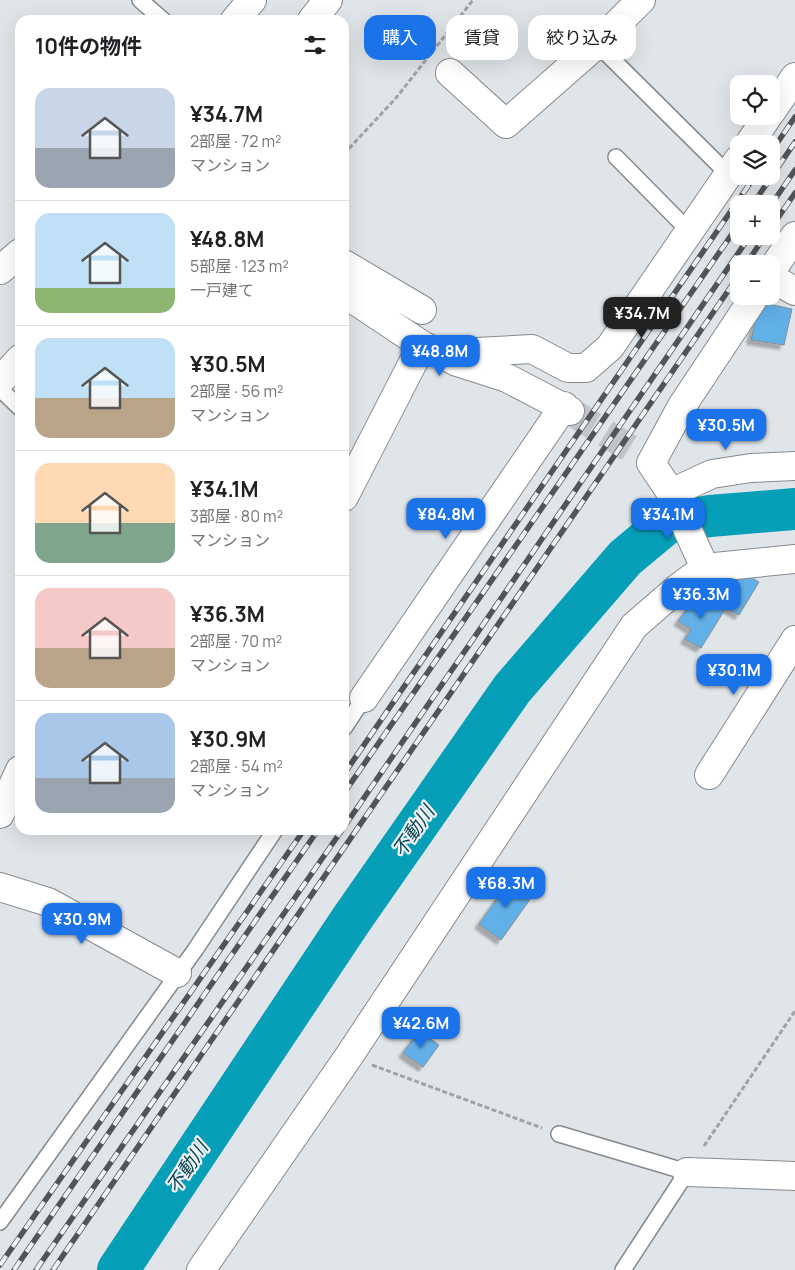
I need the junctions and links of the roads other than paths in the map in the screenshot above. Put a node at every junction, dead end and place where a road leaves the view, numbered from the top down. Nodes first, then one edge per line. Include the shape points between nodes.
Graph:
1 (140, 0) edge
2 (252, 0) edge
3 (328, 0) edge
4 (641, 0) edge
5 (157, 15) edge
6 (239, 15) edge
7 (316, 15) edge
8 (626, 15) edge
9 (579, 60) edge
10 (615, 60) edge
11 (450, 73) dead end
12 (795, 77) edge
13 (780, 99) edge
14 (616, 157) dead end
15 (730, 163) edge
16 (730, 173) edge
17 (689, 231) junction
18 (795, 236) edge
19 (15, 257) edge
20 (780, 258) edge
21 (349, 267) edge
22 (0, 270) edge
23 (780, 283) edge
24 (795, 291) edge
25 (349, 296) edge
26 (749, 305) edge
27 (422, 310) dead end
28 (422, 345) junction
29 (457, 362) junction
30 (15, 364) edge
31 (0, 381) edge
32 (0, 389) edge
33 (15, 403) edge
34 (795, 466) edge
35 (349, 488) edge
36 (671, 494) junction
37 (795, 559) edge
38 (705, 568) junction
39 (795, 640) edge
40 (364, 698) joint
41 (349, 720) edge
42 (709, 775) dead end
43 (15, 781) edge
44 (0, 814) edge
45 (272, 835) edge
46 (0, 887) edge
47 (177, 973) junction
48 (560, 1134) road end
49 (687, 1172) junction
50 (795, 1176) edge
51 (0, 1222) edge
52 (201, 1270) edge
53 (624, 1270) edge

1 - 5 lane
2 - 6 main road
3 - 7 main road
4 - 8 main road
9 - 11 main road via 506,124
10 - 15 lane
12 - 13 main road
14 - 17 lane
16 - 17 main road
17 - 29 main road via 610,347 586,368 568,368 532,350 477,352
18 - 20 main road
19 - 22 main road
21 - 27 main road
23 - 24 main road
25 - 28 main road
26 - 36 main road via 682,406 643,457
28 - 29 main road
28 - 35 main road
29 - 40 main road via 507,378 567,409
30 - 31 main road
32 - 33 lane
34 - 36 main road via 712,474
36 - 38 main road
37 - 38 main road
38 - 52 main road via 634,626 349,1056
39 - 42 main road
40 - 41 lane
43 - 44 main road
45 - 47 lane
46 - 47 main road via 48,902
47 - 51 lane
48 - 49 lane
49 - 50 main road
49 - 53 lane

